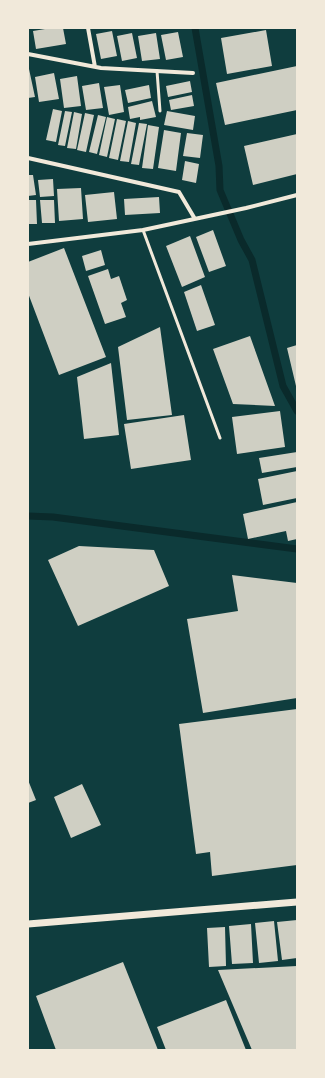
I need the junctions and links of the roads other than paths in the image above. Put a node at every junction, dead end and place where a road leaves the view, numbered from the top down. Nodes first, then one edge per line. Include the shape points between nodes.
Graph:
1 (88, 28) edge
2 (28, 54) edge
3 (95, 66) junction
4 (157, 71) junction
5 (193, 73) dead end
6 (160, 111) dead end
7 (28, 158) edge
8 (297, 195) edge
9 (195, 219) junction
10 (143, 230) junction
11 (28, 244) edge
12 (220, 438) dead end
13 (297, 902) edge
14 (28, 924) edge

1 - 3 street
2 - 3 street
3 - 4 street
4 - 5 street
4 - 6 lane
7 - 9 street via 179,192
8 - 9 street
9 - 10 street
10 - 11 street
10 - 12 lane
13 - 14 street

